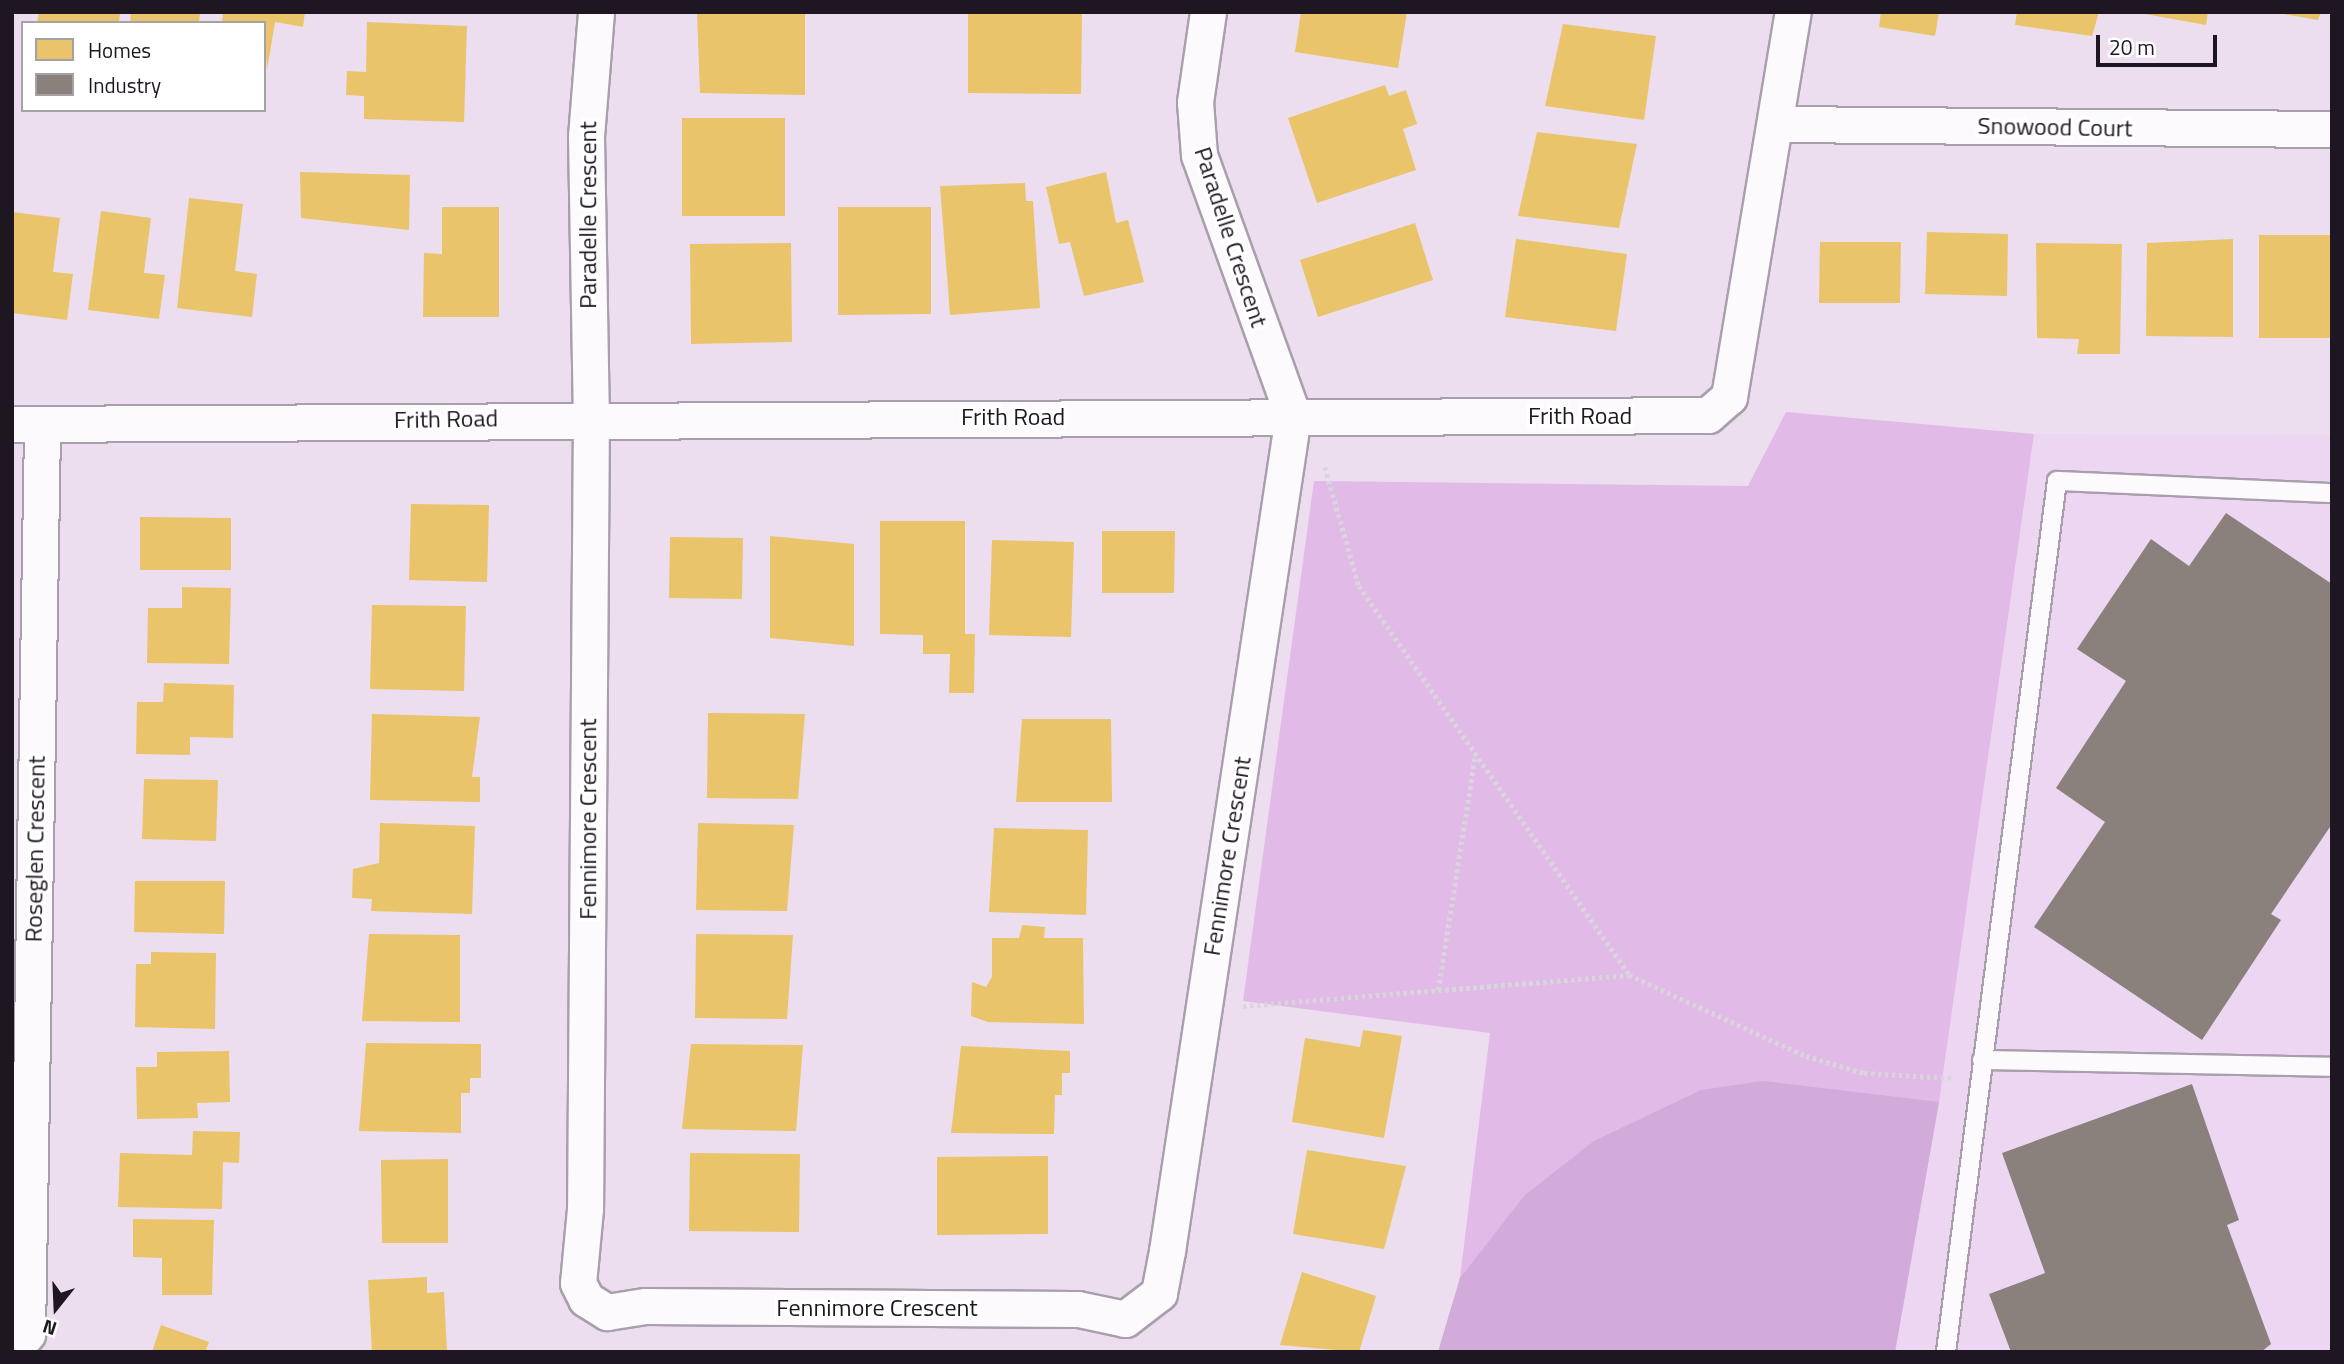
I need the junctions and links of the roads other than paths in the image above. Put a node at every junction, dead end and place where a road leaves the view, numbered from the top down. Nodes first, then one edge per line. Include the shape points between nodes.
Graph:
1 (596, 12) edge
2 (1208, 12) edge
3 (1793, 12) edge
4 (1779, 124) junction
5 (2332, 130) edge
6 (1293, 416) junction
7 (591, 417) junction
8 (27, 424) edge
9 (2332, 493) edge
10 (1982, 1060) junction
11 (2332, 1067) edge
12 (12, 1351) edge
13 (1946, 1352) edge

1 - 7 street, Paradelle Crescent via 586,136
2 - 6 street, Paradelle Crescent via 1195,102 1199,155
3 - 4 street, Frith Road
4 - 5 street, Snowood Court
4 - 6 street, Frith Road via 1729,397 1709,415
6 - 7 street, Frith Road
6 - 7 street, Fennimore Crescent via 1159,1293 1125,1319 1078,1309 595,1308 578,1283 585,1209
7 - 8 street, Frith Road
8 - 12 street, Roseglen Crescent via 27,1334
9 - 10 lane via 2057,481
10 - 11 lane
10 - 13 lane

